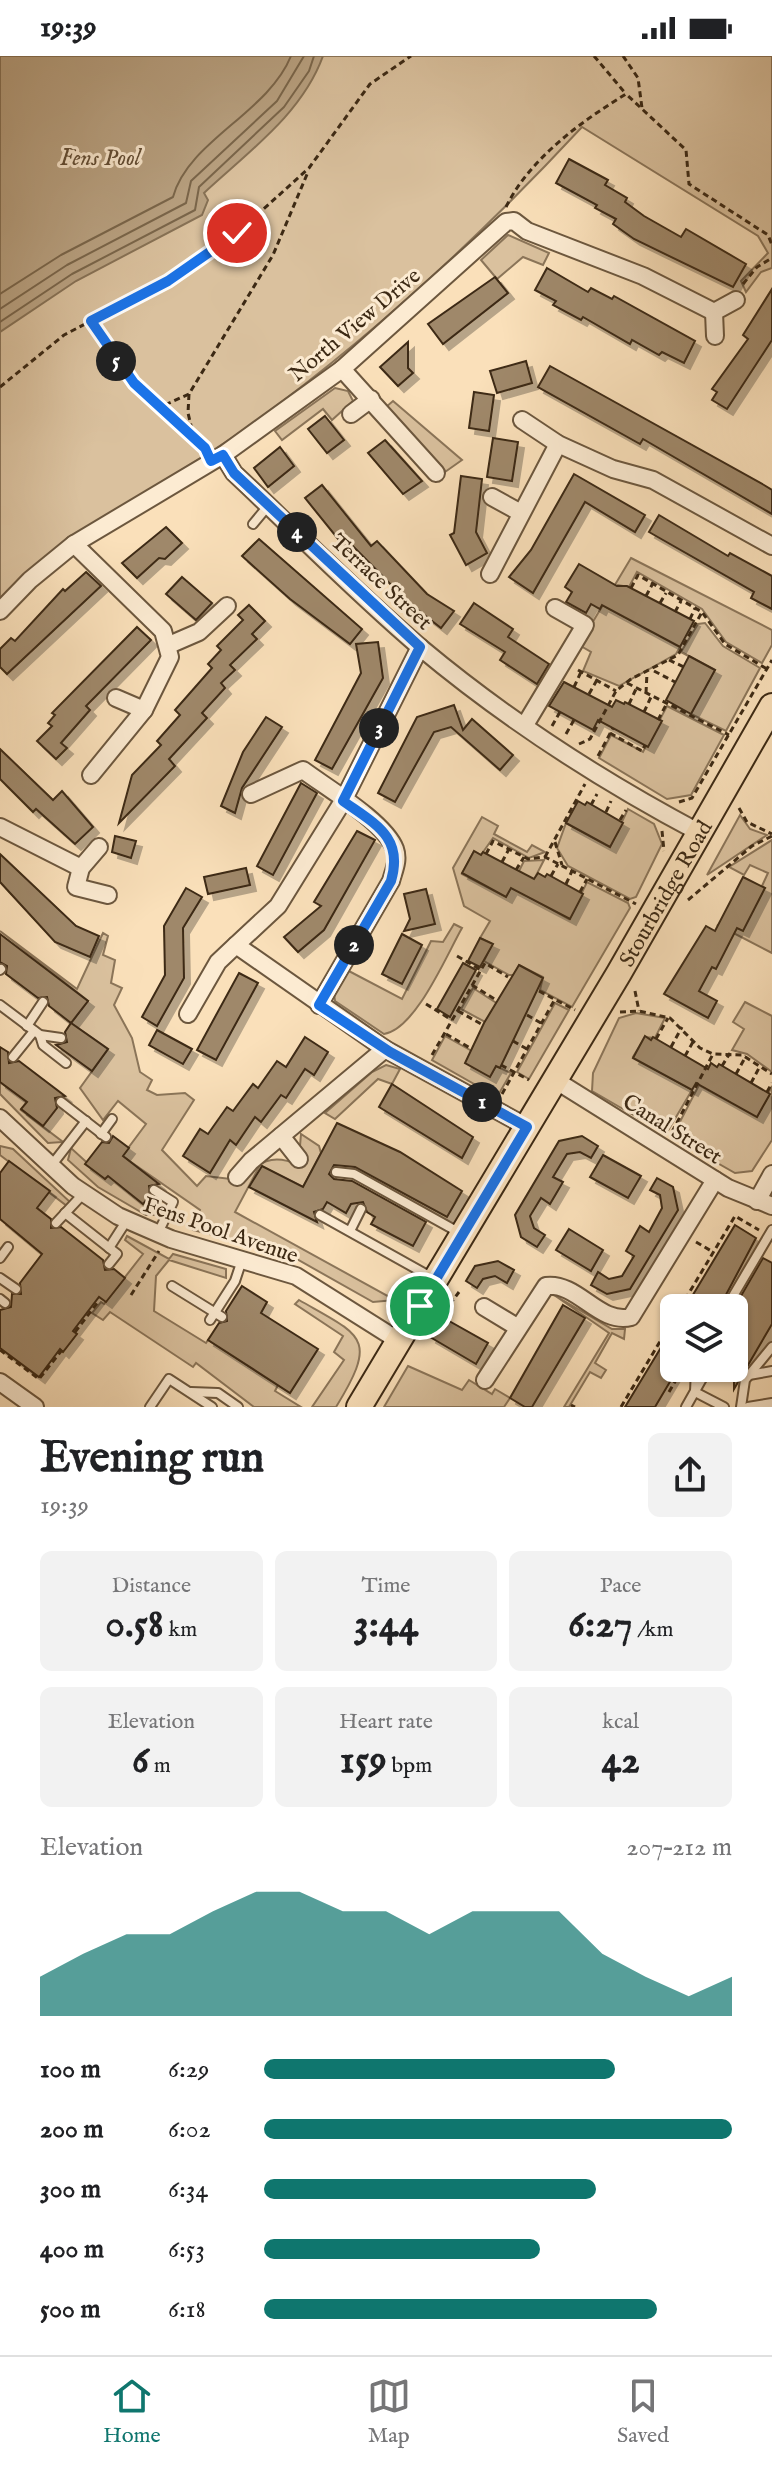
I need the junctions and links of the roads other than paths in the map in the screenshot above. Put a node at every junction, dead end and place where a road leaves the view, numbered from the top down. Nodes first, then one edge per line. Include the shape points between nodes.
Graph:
1 (733, 302) road end
2 (714, 312) junction
3 (715, 336) dead end
4 (342, 369) junction
5 (371, 399) junction
6 (351, 414) dead end
7 (522, 420) dead end
8 (558, 444) junction
9 (217, 458) junction
10 (436, 473) dead end
11 (492, 497) dead end
12 (269, 505) junction
13 (521, 513) junction
14 (253, 524) dead end
15 (74, 544) junction
16 (772, 546) edge
17 (490, 574) dead end
18 (227, 606) dead end
19 (555, 608) dead end
20 (0, 611) edge
21 (169, 645) junction
22 (420, 647) junction
23 (116, 698) dead end
24 (772, 706) edge
25 (144, 710) junction
26 (525, 725) junction
27 (91, 775) dead end
28 (251, 794) dead end
29 (343, 801) junction
30 (0, 827) edge
31 (700, 833) junction
32 (99, 847) dead end
33 (81, 868) junction
34 (108, 895) dead end
35 (236, 945) junction
36 (43, 1002) dead end
37 (0, 1005) edge
38 (319, 1005) junction
39 (188, 1014) dead end
40 (34, 1031) junction
41 (61, 1038) dead end
42 (385, 1049) junction
43 (13, 1057) dead end
44 (66, 1063) dead end
45 (544, 1081) junction
46 (61, 1102) dead end
47 (0, 1118) edge
48 (112, 1119) dead end
49 (86, 1121) junction
50 (527, 1127) junction
51 (281, 1136) junction
52 (299, 1159) dead end
53 (51, 1166) junction
54 (336, 1172) dead end
55 (772, 1174) edge
56 (237, 1177) dead end
57 (715, 1180) junction
58 (154, 1190) dead end
59 (84, 1193) junction
60 (765, 1204) edge
61 (361, 1209) dead end
62 (65, 1213) junction
63 (320, 1215) dead end
64 (127, 1220) junction
65 (56, 1223) dead end
66 (772, 1230) edge
67 (350, 1231) junction
68 (463, 1234) junction
69 (162, 1235) junction
70 (106, 1245) junction
71 (8, 1247) dead end
72 (94, 1253) dead end
73 (0, 1258) edge
74 (242, 1260) junction
75 (109, 1264) dead end
76 (0, 1278) edge
77 (435, 1280) junction
78 (172, 1286) dead end
79 (16, 1289) dead end
80 (734, 1294) edge
81 (484, 1307) dead end
82 (517, 1327) junction
83 (399, 1341) junction
84 (772, 1347) edge
85 (772, 1371) edge
86 (748, 1375) joint
87 (485, 1380) dead end
88 (695, 1382) edge
89 (700, 1382) edge
90 (746, 1382) edge
91 (2, 1388) edge
92 (188, 1391) junction
93 (695, 1392) junction
94 (772, 1403) edge
95 (35, 1407) edge
96 (150, 1407) edge
97 (212, 1407) edge
98 (238, 1407) edge
99 (359, 1407) edge
100 (686, 1407) edge
101 (724, 1407) edge
102 (741, 1407) edge
103 (748, 1407) edge

1 - 2 street
2 - 3 street
2 - 4 street, North View Drive via 643,276 506,222
4 - 5 street
4 - 9 street, North View Drive
5 - 6 street
5 - 10 street
7 - 8 street
8 - 13 street
8 - 16 street via 653,480
9 - 12 street, Terrace Street
9 - 15 street, North View Drive
11 - 13 street
12 - 14 lane
12 - 22 street, Terrace Street
13 - 17 street
15 - 20 street, North View Drive
15 - 21 street via 163,631
18 - 21 street via 199,632
19 - 26 street via 585,625
21 - 25 street via 170,657
22 - 26 street, Terrace Street
22 - 29 street
23 - 25 street
24 - 31 main road, Stourbridge Road
25 - 27 street
26 - 31 street, Terrace Street
28 - 29 street via 303,770
29 - 35 street via 278,906
29 - 38 street via 378,827 395,848 397,861 391,881
30 - 33 street
31 - 45 main road, Stourbridge Road
32 - 33 street
33 - 34 street via 76,887
35 - 38 street
35 - 39 street via 218,962
36 - 40 lane
37 - 40 lane
38 - 42 street
40 - 41 lane
40 - 43 lane
40 - 44 lane
42 - 50 street
42 - 51 street
45 - 50 main road, Stourbridge Road
45 - 57 street, Canal Street
46 - 49 lane
47 - 53 street, Fens Pool Avenue
48 - 49 lane via 104,1135
49 - 53 lane
50 - 68 main road, Stourbridge Road
51 - 52 street
51 - 56 street
53 - 59 street, Fens Pool Avenue
54 - 68 lane via 354,1174
55 - 60 street
57 - 60 street, Canal Street
57 - 82 street via 631,1317 617,1319 555,1285 539,1292
58 - 69 lane via 173,1202
59 - 62 lane
59 - 64 street, Fens Pool Avenue
61 - 67 lane
62 - 65 lane
62 - 70 lane
63 - 67 lane
64 - 69 street, Fens Pool Avenue
64 - 70 lane
66 - 80 lane
67 - 77 lane
68 - 77 main road, Stourbridge Road
69 - 74 street, Fens Pool Avenue
70 - 72 lane
70 - 75 lane via 117,1254
71 - 73 lane
74 - 78 lane via 216,1316
74 - 83 street, Fens Pool Avenue via 296,1276
76 - 79 lane
77 - 83 main road, Stourbridge Road
81 - 82 street
82 - 87 street
83 - 99 main road, Stourbridge Road
84 - 86 lane
85 - 86 lane
88 - 93 lane
89 - 93 lane
90 - 102 lane
91 - 95 street
92 - 96 lane via 169,1379
92 - 97 lane
92 - 98 lane via 218,1393
93 - 100 lane
93 - 101 lane
94 - 103 lane

